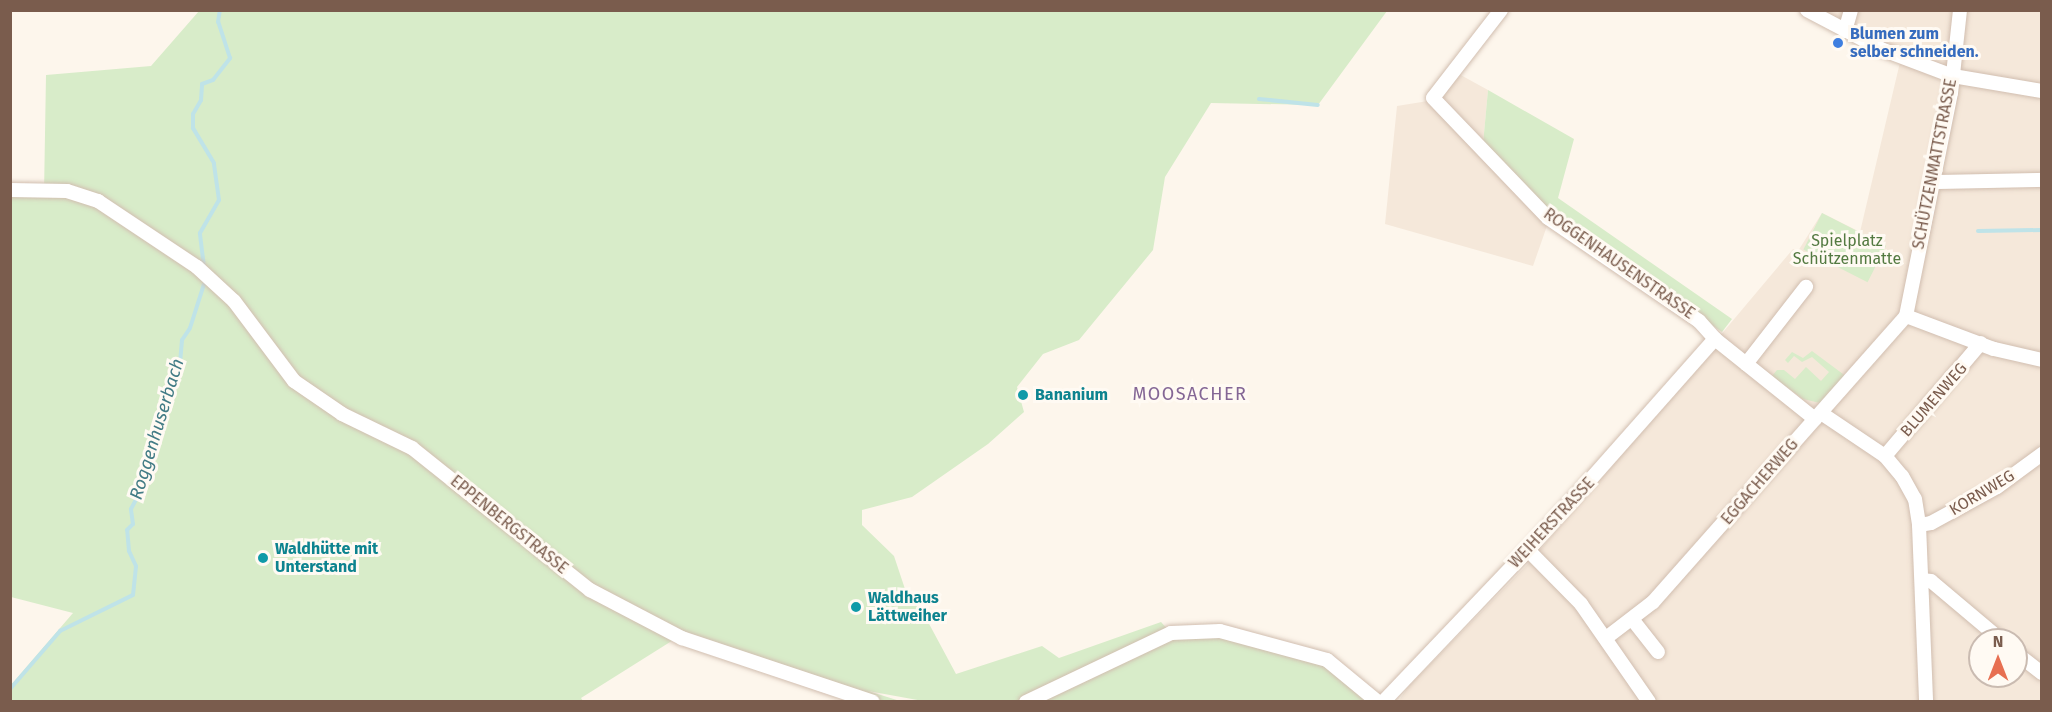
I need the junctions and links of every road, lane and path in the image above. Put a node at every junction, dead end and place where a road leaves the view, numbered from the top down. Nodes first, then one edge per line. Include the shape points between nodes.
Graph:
1 (1501, 10) edge
2 (1807, 10) edge
3 (1851, 10) edge
4 (1960, 10) edge
5 (1845, 32) junction
6 (1953, 76) junction
7 (2042, 91) edge
8 (2042, 180) edge
9 (1934, 182) junction
10 (10, 190) edge
11 (1806, 287) dead end
12 (1906, 316) junction
13 (1715, 339) junction
14 (1981, 343) junction
15 (2042, 360) edge
16 (1746, 364) junction
17 (1818, 416) junction
18 (2042, 454) edge
19 (1885, 456) junction
20 (1919, 525) junction
21 (1528, 549) junction
22 (1922, 580) junction
23 (1632, 619) junction
24 (1987, 628) edge
25 (1606, 638) junction
26 (1658, 652) dead end
27 (2028, 662) edge
28 (2042, 673) edge
29 (873, 702) edge
30 (1026, 702) edge
31 (1378, 702) edge
32 (1383, 702) edge
33 (1649, 702) edge
34 (1926, 702) edge

1 - 13 street, ROGGENHAUSENSTRASSE via 1433,98 1548,218 1699,321
2 - 5 street
3 - 5 street
4 - 6 street, SCHÜTZENMATTSTRASSE
5 - 6 street
6 - 7 street
6 - 9 street, SCHÜTZENMATTSTRASSE
8 - 9 street
9 - 12 street, SCHÜTZENMATTSTRASSE
10 - 29 street, EPPENBERGSTRASSE via 67,191 98,201 196,267 234,301 294,381 342,414 412,448 590,590 682,638
11 - 16 street
12 - 14 street
12 - 17 street, EGGACHERWEG
13 - 16 street, ROGGENHAUSENSTRASSE
13 - 21 street, WEIHERSTRASSE
14 - 15 street
14 - 19 street, BLUMENWEG
16 - 17 street, ROGGENHAUSENSTRASSE
17 - 19 street, ROGGENHAUSENSTRASSE
17 - 23 street, EGGACHERWEG via 1661,593
18 - 20 street, KORNWEG via 1997,487 1931,523
19 - 20 street, ROGGENHAUSENSTRASSE via 1915,499
20 - 22 street, ROGGENHAUSENSTRASSE
21 - 25 street via 1581,604
21 - 32 street, WEIHERSTRASSE
22 - 24 street via 1931,581
22 - 34 street, ROGGENHAUSENSTRASSE
23 - 25 street, EGGACHERWEG
23 - 26 street
25 - 33 street
27 - 28 street
30 - 31 street via 1171,633 1220,631 1327,660

